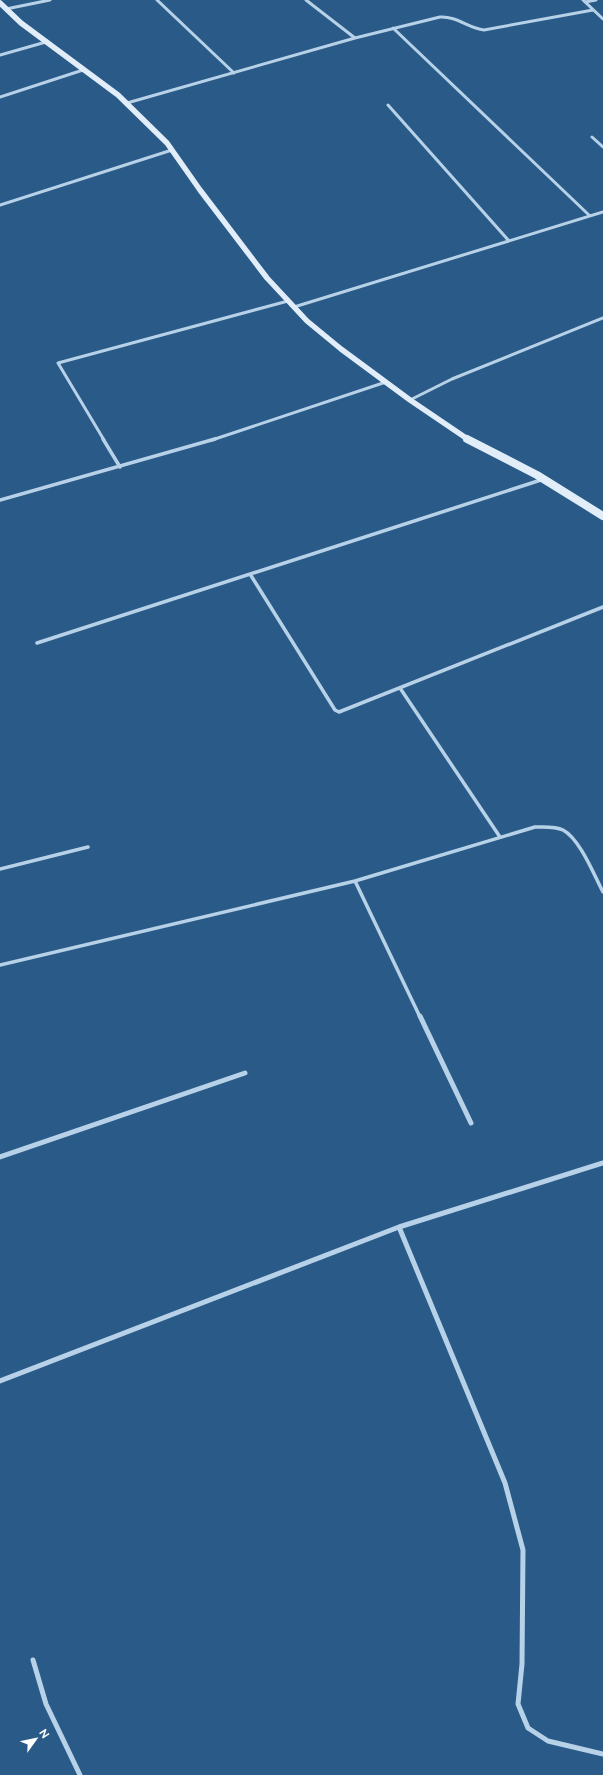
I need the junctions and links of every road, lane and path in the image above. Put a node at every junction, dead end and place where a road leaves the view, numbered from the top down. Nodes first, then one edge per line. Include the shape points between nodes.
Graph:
1 (50, 0) edge
2 (157, 0) edge
3 (306, 0) edge
4 (596, 0) edge
5 (584, 1) edge
6 (2, 6) edge
7 (593, 10) junction
8 (603, 19) edge
9 (394, 28) junction
10 (355, 38) junction
11 (46, 42) junction
12 (0, 55) edge
13 (83, 70) junction
14 (234, 73) junction
15 (0, 97) edge
16 (127, 103) junction
17 (388, 105) dead end
18 (592, 137) dead end
19 (603, 147) edge
20 (172, 150) junction
21 (0, 205) edge
22 (603, 212) edge
23 (590, 216) junction
24 (509, 241) junction
25 (288, 301) junction
26 (294, 307) junction
27 (603, 318) edge
28 (599, 320) junction
29 (603, 322) edge
30 (386, 382) junction
31 (410, 400) junction
32 (120, 467) junction
33 (544, 479) junction
34 (0, 500) edge
35 (603, 516) edge
36 (250, 574) junction
37 (603, 607) edge
38 (37, 643) dead end
39 (400, 688) junction
40 (500, 838) junction
41 (88, 847) dead end
42 (0, 869) edge
43 (355, 882) junction
44 (603, 892) edge
45 (0, 965) edge
46 (245, 1073) dead end
47 (471, 1123) dead end
48 (0, 1157) edge
49 (603, 1163) edge
50 (399, 1227) junction
51 (0, 1380) edge
52 (33, 1660) dead end
53 (603, 1754) edge
54 (80, 1775) edge

1 - 6 street
2 - 14 street
3 - 10 street
4 - 5 street
5 - 7 street
6 - 11 street
7 - 8 street
7 - 9 street via 484,30 476,30 454,17 447,16
9 - 10 street
9 - 23 street
10 - 14 street
11 - 12 street
11 - 13 street
13 - 15 street
13 - 16 street
14 - 16 street
16 - 20 street
17 - 24 street
18 - 19 street
20 - 21 street
20 - 25 street via 267,278
22 - 23 street
23 - 24 street
24 - 26 street
25 - 26 street
25 - 32 street via 58,363
26 - 30 street via 341,349
27 - 28 street
28 - 29 street
28 - 31 street via 452,380
30 - 31 street
30 - 32 street via 199,444
31 - 33 street via 466,438
32 - 34 street
33 - 35 street
33 - 36 street
36 - 38 street
36 - 39 street via 335,710 339,712
37 - 39 street
39 - 40 street
40 - 43 street
40 - 44 street via 535,827 551,826 564,830 573,839
41 - 42 street
43 - 45 street
43 - 47 street
46 - 48 street
49 - 50 street
50 - 51 street
50 - 53 street via 505,1483 523,1550 522,1664 518,1704 528,1728 548,1741
52 - 54 street via 46,1704

